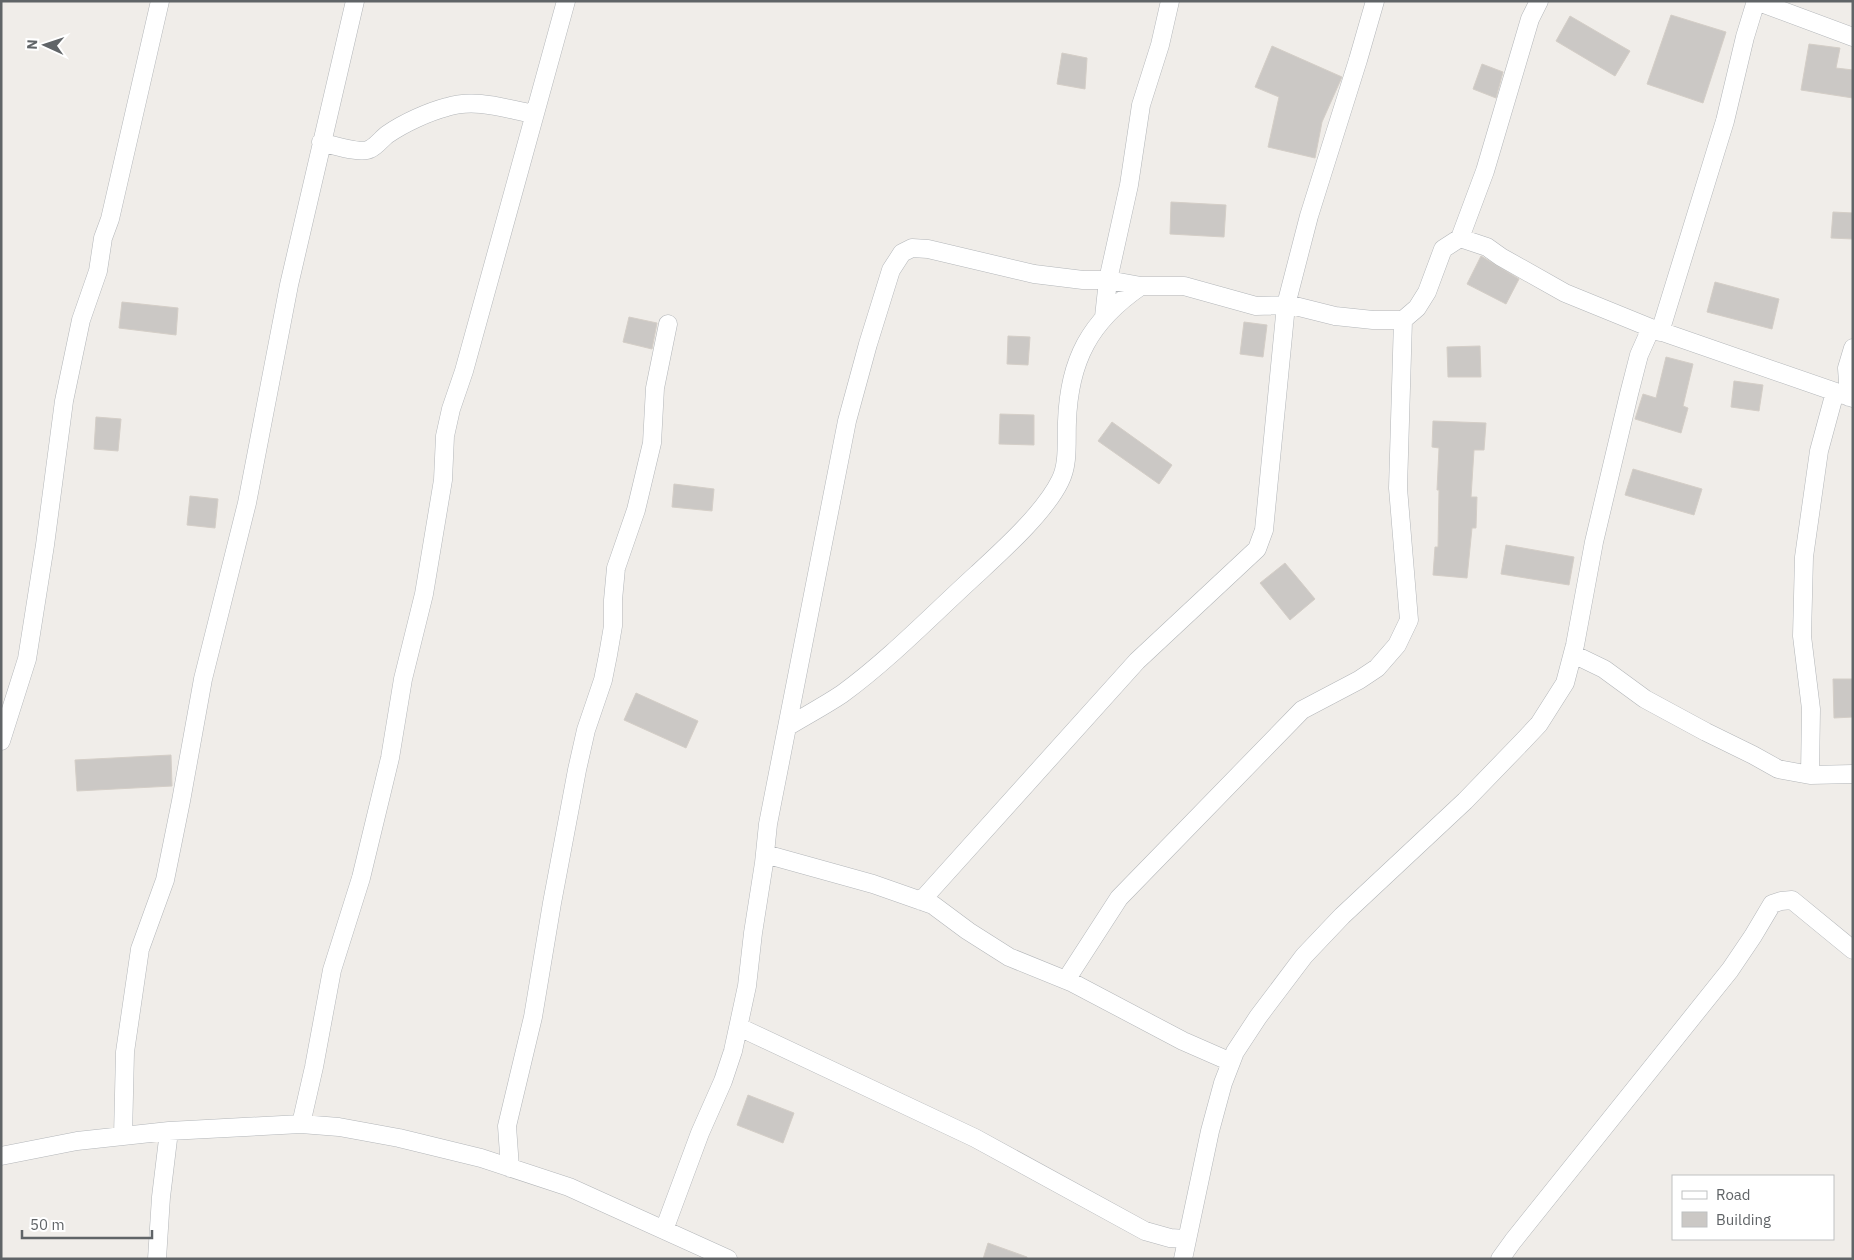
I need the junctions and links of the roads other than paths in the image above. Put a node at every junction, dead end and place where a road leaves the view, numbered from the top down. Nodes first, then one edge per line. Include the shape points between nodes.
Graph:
1 (160, 1) edge
2 (356, 1) edge
3 (566, 1) edge
4 (1170, 1) edge
5 (1374, 1) edge
6 (1539, 1) edge
7 (1756, 1) edge
8 (1853, 37) edge
9 (534, 114) junction
10 (321, 142) junction
11 (1460, 238) junction
12 (1108, 280) junction
13 (1141, 286) junction
14 (1286, 305) junction
15 (1104, 317) junction
16 (1404, 320) junction
17 (668, 324) dead end
18 (1656, 330) junction
19 (1853, 348) edge
20 (1846, 396) edge
21 (1572, 654) junction
22 (787, 727) junction
23 (1, 741) edge
24 (1853, 774) edge
25 (1810, 775) junction
26 (765, 854) junction
27 (921, 900) junction
28 (1853, 950) edge
29 (1066, 980) junction
30 (739, 1027) junction
31 (1231, 1062) junction
32 (301, 1124) junction
33 (169, 1131) junction
34 (123, 1136) junction
35 (1, 1156) edge
36 (510, 1168) junction
37 (664, 1230) junction
38 (1186, 1239) junction
39 (694, 1252) edge
40 (157, 1259) edge
41 (728, 1259) edge
42 (1183, 1259) edge
43 (1500, 1259) edge

1 - 23 street via 103,238 98,272 81,320 64,400 26,659
2 - 10 street
3 - 9 street
4 - 12 street via 1141,105 1129,185
5 - 14 street via 1309,216
6 - 11 street via 1530,19 1485,171
7 - 8 street
7 - 18 street via 1725,121
9 - 10 street via 467,103 447,106 400,126 370,150
9 - 32 street via 449,418 443,480 424,594 403,679 390,758 361,878 332,970
10 - 34 street via 289,285 247,503 202,679 165,880 140,950 125,1052
11 - 16 street via 1443,249 1427,292
11 - 18 street via 1487,247 1565,292
12 - 13 street
12 - 15 street
12 - 22 street via 1034,274 928,249 912,248 902,253 890,270 847,421
13 - 14 street via 1184,286 1256,306
13 - 15 street
14 - 16 street via 1335,316
14 - 27 street via 1264,530 1257,550 1137,661
15 - 22 street via 1084,344 1071,378 1065,463 1061,480 1048,502 998,554 897,648 842,694
16 - 29 street via 1398,488 1408,620 1397,645 1376,668 1359,680 1302,710 1119,898
17 - 36 street via 655,388 652,444 636,510 616,568 608,655 577,770 533,1017 508,1126
18 - 20 street
18 - 21 street via 1639,355 1594,542
19 - 20 street via 1847,368
20 - 25 street via 1819,451 1804,557 1802,636 1811,709
21 - 25 street via 1604,669 1653,704 1778,770
21 - 31 street via 1565,683 1538,724 1465,801 1304,956 1258,1017
22 - 26 street
24 - 25 street
26 - 27 street
26 - 30 street
27 - 29 street via 1009,957
28 - 43 street via 1792,900 1772,904 1730,970
29 - 31 street via 1183,1041
30 - 37 street via 723,1081
30 - 38 street via 975,1138 1145,1231
31 - 38 street via 1222,1083
32 - 33 street
32 - 36 street via 398,1138
33 - 34 street
33 - 40 street
34 - 35 street via 77,1141
36 - 37 street via 569,1187
37 - 39 street
38 - 42 street
39 - 41 street

